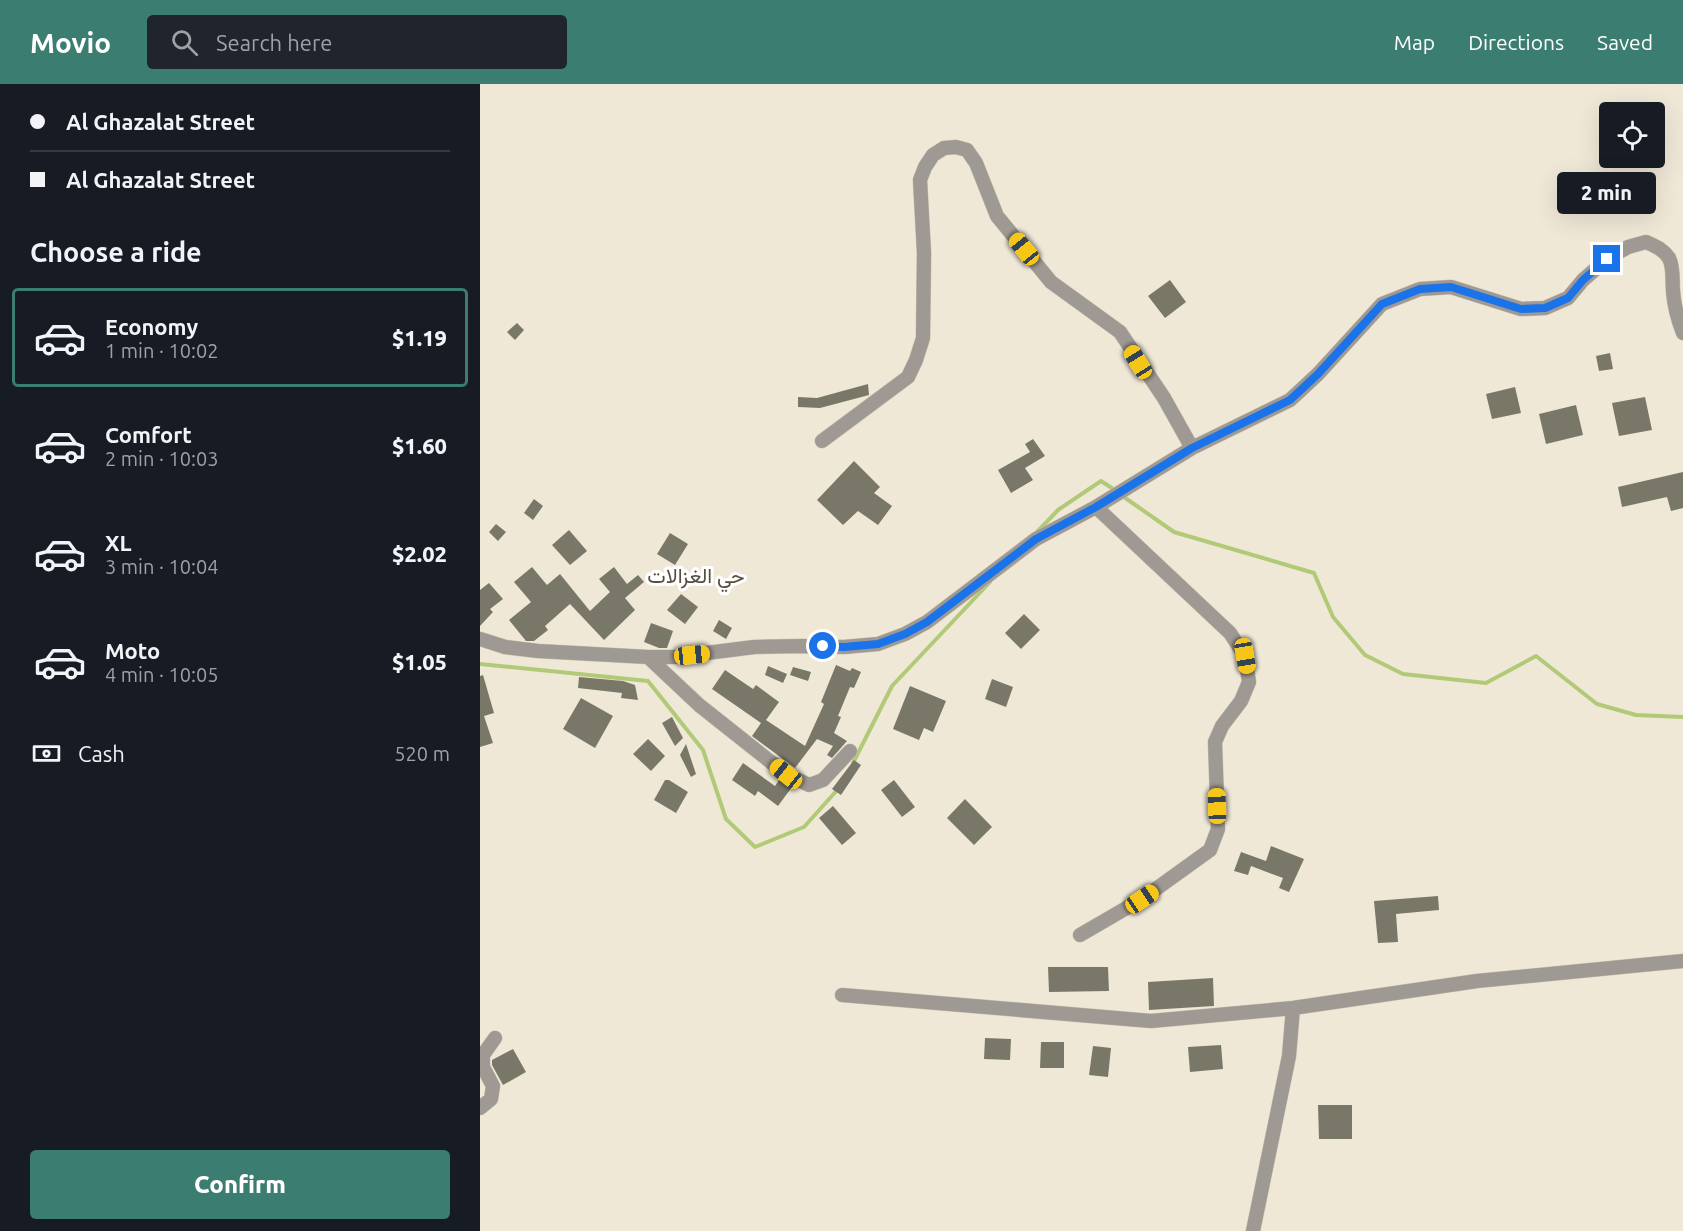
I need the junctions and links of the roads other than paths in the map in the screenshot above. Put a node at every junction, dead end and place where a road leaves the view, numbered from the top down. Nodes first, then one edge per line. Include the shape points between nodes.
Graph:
1 (1683, 333) edge
2 (822, 441) dead end
3 (1192, 448) junction
4 (1096, 507) junction
5 (480, 639) edge
6 (648, 657) junction
7 (850, 751) dead end
8 (1080, 935) dead end
9 (1683, 961) edge
10 (842, 995) dead end
11 (1293, 1008) junction
12 (495, 1038) dead end
13 (480, 1108) edge
14 (1253, 1231) edge

1 - 3 street via 1669,259 1661,248 1646,242 1607,259 1568,298 1545,308 1521,309 1451,287 1420,289 1382,304 1290,400
2 - 3 street via 908,377 916,360 923,338 920,180 933,155 956,147 967,150 997,216 1051,282 1120,332
3 - 4 street
4 - 6 street via 1036,539 927,622 878,644 754,647
4 - 8 street via 1230,633 1245,656 1249,682 1215,742 1218,829 1210,850 1142,899
5 - 6 street via 538,651
6 - 7 street via 699,705 797,780 809,785 823,780
9 - 11 street via 1477,981
10 - 11 street via 1151,1022
11 - 14 street via 1288,1056
12 - 13 street via 483,1055 483,1067 493,1086 491,1099

